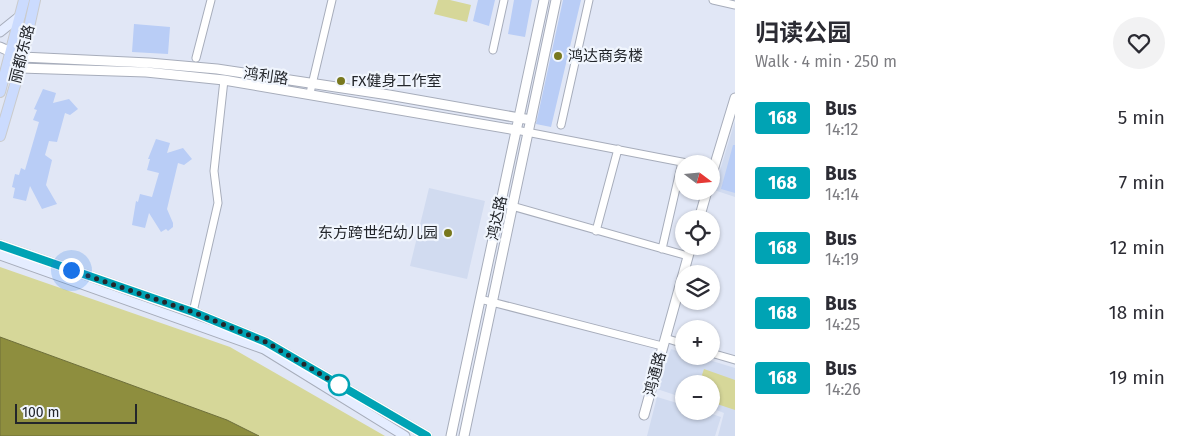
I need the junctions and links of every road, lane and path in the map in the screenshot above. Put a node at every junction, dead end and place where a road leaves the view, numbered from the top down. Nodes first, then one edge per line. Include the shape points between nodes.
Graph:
1 (24, 0) edge
2 (35, 0) edge
3 (211, 0) edge
4 (332, 0) edge
5 (504, 0) edge
6 (544, 0) edge
7 (556, 0) edge
8 (589, 0) edge
9 (713, 0) edge
10 (735, 5) edge
11 (20, 16) junction
12 (0, 32) edge
13 (0, 47) edge
14 (493, 50) dead end
15 (10, 53) junction
16 (22, 57) junction
17 (196, 58) dead end
18 (20, 68) junction
19 (3, 71) edge
20 (224, 80) junction
21 (312, 83) junction
22 (0, 92) edge
23 (310, 93) junction
24 (735, 98) edge
25 (519, 117) junction
26 (531, 120) junction
27 (561, 125) dead end
28 (516, 130) junction
29 (528, 132) junction
30 (0, 136) edge
31 (618, 149) junction
32 (717, 155) edge
33 (675, 161) edge
34 (675, 192) edge
35 (501, 203) junction
36 (512, 206) junction
37 (596, 231) junction
38 (0, 245) edge
39 (662, 249) junction
40 (0, 255) edge
41 (688, 256) joint
42 (480, 299) junction
43 (492, 302) junction
44 (193, 312) junction
45 (664, 342) junction
46 (675, 343) edge
47 (720, 356) edge
48 (735, 360) edge
49 (644, 415) dead end
50 (405, 436) edge
51 (427, 436) edge
52 (451, 436) edge
53 (464, 436) edge

1 - 11 main road, 丽都东路
2 - 16 main road, 丽都东路
3 - 17 street
4 - 21 street
5 - 14 street
6 - 25 street, 鸿达路
7 - 26 street, 鸿达路
8 - 27 street
9 - 10 street
11 - 12 main road
11 - 15 main road, 丽都东路
13 - 15 street, 鸿利路
15 - 16 street, 鸿利路
15 - 19 main road, 丽都东路
16 - 18 main road, 丽都东路
16 - 21 street, 鸿利路 via 178,66
18 - 19 main road
18 - 20 street, 鸿利路 via 146,72
18 - 30 main road, 丽都东路
19 - 22 main road, 丽都东路
20 - 23 street, 鸿利路
20 - 44 street via 214,171 218,204
21 - 23 street
21 - 25 street, 鸿利路
23 - 28 street, 鸿利路
24 - 32 street
25 - 26 street, 鸿利路
25 - 28 street, 鸿达路
26 - 29 street, 鸿达路
28 - 29 street
28 - 35 street, 鸿达路
29 - 31 street
29 - 36 street, 鸿达路
31 - 33 street
31 - 37 street
34 - 39 street
35 - 36 street
35 - 42 street, 鸿达路
36 - 37 street
36 - 43 street, 鸿达路
37 - 39 street
38 - 44 main road
39 - 41 street
40 - 50 main road via 264,349
41 - 45 street, 鸿通路
42 - 43 street
42 - 52 street, 鸿达路
43 - 45 street
43 - 53 street, 鸿达路
44 - 51 main road via 266,342
45 - 46 street
45 - 49 street, 鸿通路
47 - 48 street

